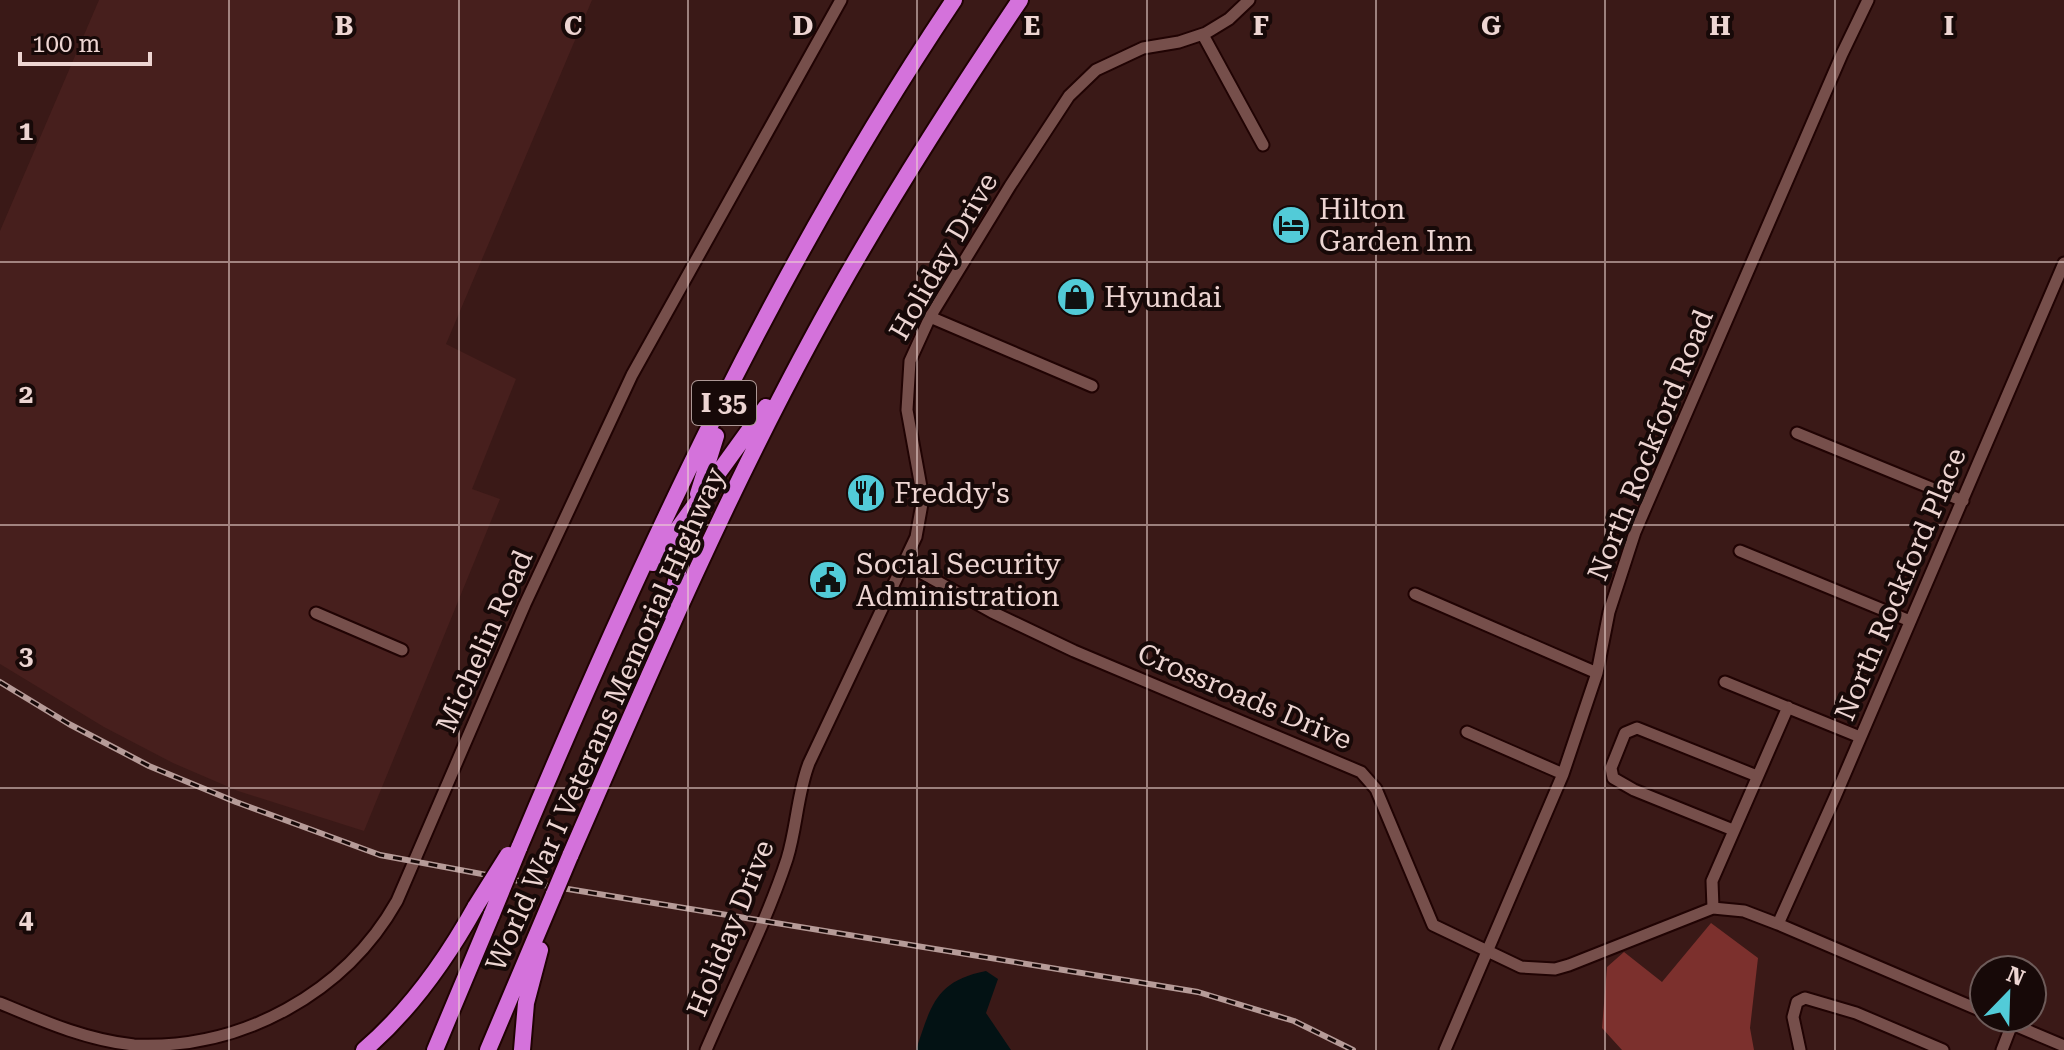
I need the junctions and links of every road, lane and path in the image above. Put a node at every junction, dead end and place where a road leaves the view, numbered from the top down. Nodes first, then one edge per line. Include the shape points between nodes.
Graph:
1 (841, 0) edge
2 (954, 0) edge
3 (1020, 0) edge
4 (1249, 0) edge
5 (1868, 0) edge
6 (1203, 35) junction
7 (1263, 145) dead end
8 (2064, 263) edge
9 (930, 317) junction
10 (756, 339) junction
11 (811, 340) junction
12 (1092, 386) dead end
13 (1797, 433) dead end
14 (1963, 501) junction
15 (694, 507) junction
16 (1740, 551) dead end
17 (904, 563) junction
18 (1415, 594) dead end
19 (623, 608) junction
20 (316, 613) dead end
21 (1910, 621) junction
22 (663, 639) junction
23 (402, 650) dead end
24 (1597, 673) junction
25 (1725, 682) dead end
26 (1788, 707) junction
27 (1467, 732) dead end
28 (1860, 737) junction
29 (1563, 774) junction
30 (1757, 776) junction
31 (1733, 830) junction
32 (516, 848) junction
33 (1713, 908) junction
34 (546, 920) junction
35 (1778, 924) junction
36 (1486, 951) junction
37 (0, 1003) edge
38 (1968, 1005) edge
39 (2036, 1034) edge
40 (2064, 1046) edge
41 (364, 1050) edge
42 (435, 1050) edge
43 (488, 1050) edge
44 (522, 1050) edge
45 (706, 1050) edge
46 (1445, 1050) edge
47 (1800, 1050) edge
48 (1943, 1050) edge

1 - 37 street, Michelin Road via 632,375 525,604 397,901 368,945 329,985 286,1014 247,1031 192,1044 150,1047 105,1040
2 - 10 highway, World War I Veterans Memorial Highway / I 35 via 875,121
3 - 11 highway, World War I Veterans Memorial Highway / I 35 via 927,143
4 - 6 street, Holiday Drive
5 - 24 street, North Rockford Road via 1635,532 1609,612
6 - 7 street
6 - 9 street, Holiday Drive via 1128,54 1081,82 1055,115
8 - 14 street, North Rockford Place
9 - 12 street
9 - 17 street, Holiday Drive via 910,361 907,382 908,422 923,498 916,537
10 - 15 highway
10 - 19 highway, World War I Veterans Memorial Highway / I 35
11 - 15 highway
11 - 22 highway, World War I Veterans Memorial Highway / I 35
13 - 14 street
14 - 21 street, North Rockford Place
15 - 19 highway
15 - 22 highway
16 - 21 street
17 - 36 street, Crossroads Drive via 1049,640 1361,772 1376,789 1433,925
17 - 45 street, Holiday Drive via 809,763 782,874
18 - 24 street
19 - 32 highway, World War I Veterans Memorial Highway / I 35
20 - 23 street
21 - 28 street, North Rockford Place
22 - 34 highway, World War I Veterans Memorial Highway / I 35, bridge
24 - 29 street, North Rockford Road
25 - 26 street
26 - 28 street
26 - 30 street
27 - 29 street
28 - 35 street, North Rockford Place
29 - 36 street, North Rockford Road
30 - 31 street
30 - 31 street via 1637,728 1625,733 1611,768 1613,778
31 - 33 street via 1712,881
32 - 41 highway, bridge via 419,995
32 - 42 highway, World War I Veterans Memorial Highway / I 35, bridge
33 - 35 street via 1744,911
33 - 36 street, Crossroads Drive via 1555,969 1521,967
34 - 43 highway, World War I Veterans Memorial Highway / I 35
34 - 44 highway via 526,1003
35 - 38 street
36 - 46 street, North Rockford Road
39 - 40 street
47 - 48 street via 1794,1011 1805,998 1846,1009

